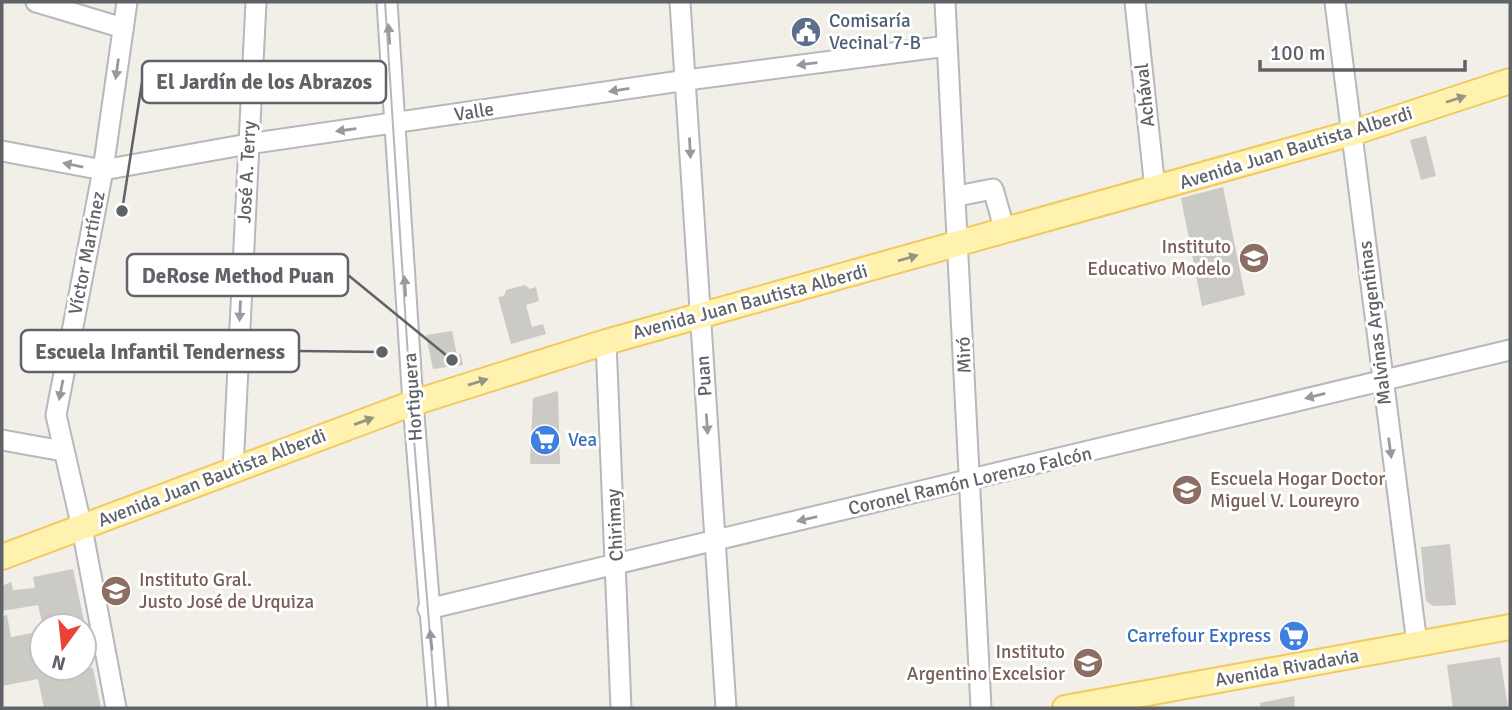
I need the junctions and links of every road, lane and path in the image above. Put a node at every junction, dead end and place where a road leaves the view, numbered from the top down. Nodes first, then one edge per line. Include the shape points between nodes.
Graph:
1 (36, 2) edge
2 (127, 2) edge
3 (256, 2) edge
4 (387, 2) edge
5 (680, 2) edge
6 (945, 2) edge
7 (1135, 2) edge
8 (1335, 2) edge
9 (123, 28) junction
10 (947, 46) junction
11 (687, 80) junction
12 (1510, 81) edge
13 (394, 123) junction
14 (1352, 133) junction
15 (248, 145) junction
16 (2, 151) edge
17 (103, 170) junction
18 (1155, 189) junction
19 (957, 196) junction
20 (1005, 231) junction
21 (960, 244) junction
22 (700, 317) junction
23 (606, 342) junction
24 (1510, 350) edge
25 (1381, 380) junction
26 (413, 403) junction
27 (2, 440) edge
28 (63, 451) junction
29 (233, 469) junction
30 (969, 482) junction
31 (82, 528) junction
32 (714, 541) junction
33 (2, 557) edge
34 (617, 563) junction
35 (428, 609) junction
36 (1510, 627) edge
37 (1417, 644) junction
38 (1142, 701) edge
39 (116, 708) edge
40 (438, 708) edge
41 (621, 708) edge
42 (726, 708) edge
43 (981, 708) edge
44 (1065, 708) edge

1 - 9 street
2 - 9 street, Víctor Martínez
3 - 15 street, José A. Terry
13 -> 4 street, Hortiguera
5 - 11 street, Puan
6 - 10 street, Miró
7 - 18 street, Achával
8 - 14 street, Malvinas Argentinas
9 -> 17 street, Víctor Martínez
10 -> 11 street, Valle
10 - 19 street, Miró
11 -> 13 street, Valle
11 -> 22 street, Puan
14 -> 12 main road, Avenida Juan Bautista Alberdi
13 -> 15 street, Valle
26 -> 13 street, Hortiguera
14 - 18 main road, Avenida Juan Bautista Alberdi
14 - 25 street, Malvinas Argentinas
15 - 17 street, Valle
15 -> 29 street, José A. Terry
17 -> 16 street, Valle
17 -> 28 street, Víctor Martínez via 57,415
18 - 20 main road, Avenida Juan Bautista Alberdi
19 - 20 street via 993,189
19 - 21 street, Miró
20 - 21 main road, Avenida Juan Bautista Alberdi
22 -> 21 main road, Avenida Juan Bautista Alberdi
21 - 30 street, Miró
22 - 23 main road, Avenida Juan Bautista Alberdi
22 -> 32 street, Puan
26 -> 23 main road, Avenida Juan Bautista Alberdi
23 - 34 street, Chirimay
24 - 25 street, Coronel Ramón Lorenzo Falcón
25 -> 30 street, Coronel Ramón Lorenzo Falcón
25 -> 37 street, Malvinas Argentinas
29 -> 26 main road, Avenida Juan Bautista Alberdi
26 - 35 street, Hortiguera
27 - 28 street
28 - 31 street, Víctor Martínez
29 - 31 main road, Avenida Juan Bautista Alberdi
30 -> 32 street, Coronel Ramón Lorenzo Falcón
30 - 43 street, Miró
31 - 33 main road, Avenida Juan Bautista Alberdi
31 - 39 street, Víctor Martínez
32 - 34 street, Coronel Ramón Lorenzo Falcón
32 - 42 street, Puan
34 - 35 street, Coronel Ramón Lorenzo Falcón
34 - 41 street, Chirimay
40 -> 35 street, Hortiguera
36 - 37 main road, Avenida Rivadavia
37 - 38 main road, Avenida Rivadavia
38 - 44 main road, Avenida Rivadavia

